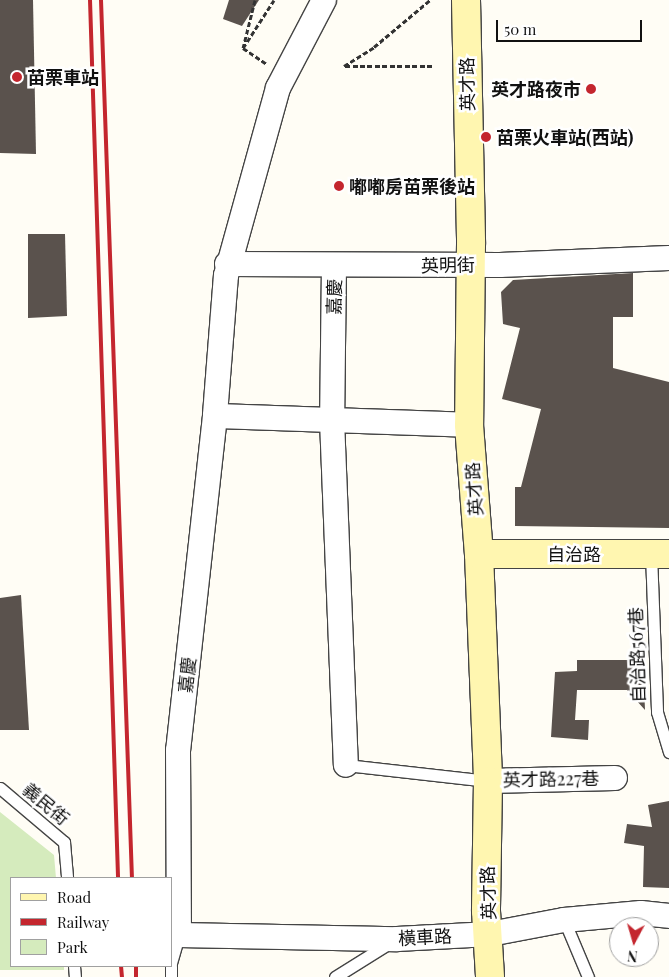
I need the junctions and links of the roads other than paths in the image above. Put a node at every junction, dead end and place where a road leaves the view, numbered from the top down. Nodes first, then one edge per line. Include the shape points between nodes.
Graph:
1 (324, 0) edge
2 (466, 0) edge
3 (669, 258) edge
4 (227, 264) junction
5 (471, 264) junction
6 (334, 265) junction
7 (215, 416) junction
8 (332, 420) junction
9 (469, 425) junction
10 (479, 554) junction
11 (660, 554) edge
12 (669, 752) edge
13 (346, 765) joint
14 (615, 778) dead end
15 (488, 781) junction
16 (0, 788) edge
17 (67, 877) edge
18 (669, 916) edge
19 (564, 920) junction
20 (490, 934) junction
21 (178, 935) junction
22 (397, 939) junction
23 (172, 960) edge
24 (335, 977) edge
25 (490, 977) edge
26 (588, 977) edge

1 - 4 street, 嘉慶 via 278,88
2 - 5 street, 英才路
3 - 5 street, 英明街
4 - 6 street, 英明街
4 - 7 street, 嘉慶
5 - 6 street, 英明街
5 - 9 street, 英才路
6 - 8 street, 嘉慶
7 - 8 street
7 - 21 street, 嘉慶 via 178,750
8 - 9 street
8 - 13 street, 嘉慶
9 - 10 street, 英才路
10 - 11 street, 自治路
10 - 15 street, 英才路
11 - 12 lane, 自治路567巷 via 657,712
13 - 15 lane, 嘉慶
14 - 15 street, 英才路227巷
15 - 20 street, 英才路 via 486,910
16 - 17 lane, 義民街 via 64,842
18 - 19 street, 橫車路 via 641,913
19 - 20 street, 橫車路
19 - 26 lane
20 - 22 street, 橫車路
20 - 25 street, 英才路
21 - 22 street, 橫車路
21 - 23 lane
22 - 24 lane

